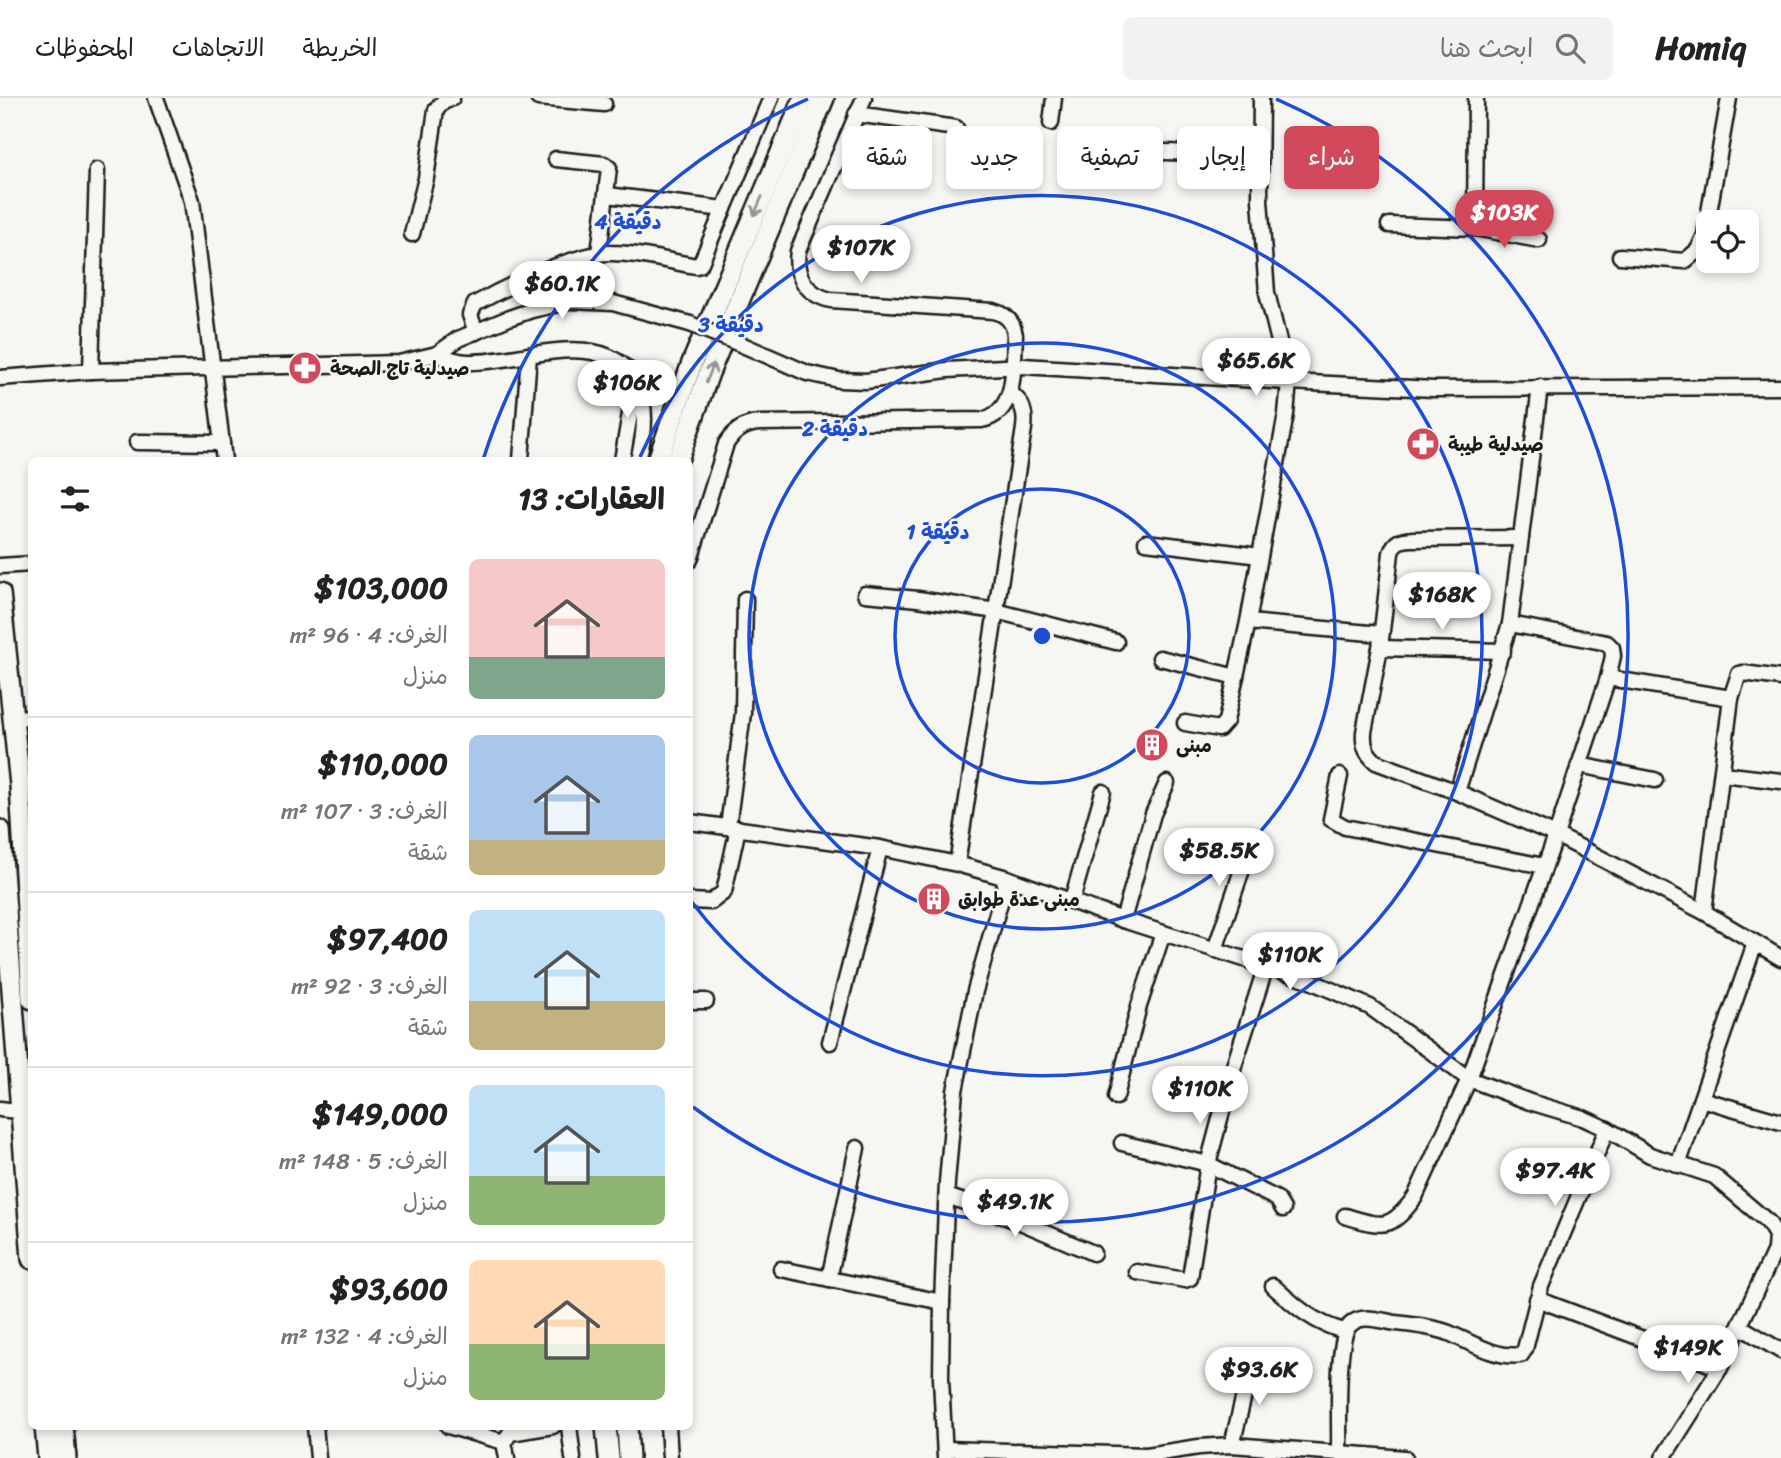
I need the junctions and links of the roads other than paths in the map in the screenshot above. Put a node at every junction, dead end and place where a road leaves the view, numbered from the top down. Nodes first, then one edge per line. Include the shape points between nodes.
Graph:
1 (156, 98) edge
2 (452, 98) edge
3 (531, 98) edge
4 (538, 98) edge
5 (771, 98) edge
6 (804, 98) edge
7 (824, 98) edge
8 (863, 98) edge
9 (1054, 98) edge
10 (1261, 98) edge
11 (1476, 98) edge
12 (1729, 98) edge
13 (604, 104) dead end
14 (856, 114) junction
15 (1051, 123) dead end
16 (1260, 126) edge
17 (946, 127) edge
18 (556, 159) dead end
19 (97, 170) dead end
20 (1260, 189) edge
21 (607, 195) junction
22 (724, 209) junction
23 (1389, 225) dead end
24 (1475, 228) junction
25 (412, 234) dead end
26 (1539, 240) dead end
27 (599, 253) junction
28 (1620, 256) dead end
29 (476, 332) junction
30 (437, 354) junction
31 (528, 355) junction
32 (1012, 366) junction
33 (214, 369) junction
34 (91, 371) junction
35 (0, 378) edge
36 (636, 379) junction
37 (1289, 382) junction
38 (1541, 387) junction
39 (1781, 387) edge
40 (1010, 393) junction
41 (137, 442) dead end
42 (222, 443) junction
43 (224, 457) edge
44 (521, 457) edge
45 (623, 457) edge
46 (638, 457) edge
47 (659, 457) edge
48 (679, 457) edge
49 (1521, 538) junction
50 (1146, 542) dead end
51 (693, 550) edge
52 (1260, 556) junction
53 (28, 564) edge
54 (0, 566) edge
55 (0, 593) edge
56 (865, 594) dead end
57 (746, 599) dead end
58 (996, 611) junction
59 (1248, 622) junction
60 (1510, 624) junction
61 (1381, 641) junction
62 (1116, 642) dead end
63 (1503, 651) junction
64 (1160, 659) dead end
65 (1236, 677) junction
66 (1608, 678) junction
67 (1781, 678) edge
68 (1731, 698) junction
69 (28, 717) edge
70 (11, 718) junction
71 (1185, 723) dead end
72 (1579, 765) junction
73 (1722, 774) junction
74 (1340, 776) dead end
75 (1655, 780) dead end
76 (1781, 781) edge
77 (1167, 783) dead end
78 (26, 785) edge
79 (1103, 792) dead end
80 (1457, 792) junction
81 (693, 822) edge
82 (733, 828) junction
83 (0, 830) edge
84 (1556, 835) junction
85 (1253, 837) dead end
86 (880, 848) junction
87 (28, 856) edge
88 (957, 864) junction
89 (1544, 866) junction
90 (1007, 878) junction
91 (1073, 900) junction
92 (693, 901) edge
93 (1704, 912) junction
94 (1123, 920) junction
95 (1163, 933) junction
96 (1755, 943) junction
97 (1215, 950) junction
98 (1781, 958) edge
99 (1266, 966) junction
100 (693, 1001) edge
101 (706, 1001) dead end
102 (830, 1042) dead end
103 (1469, 1079) junction
104 (1115, 1097) dead end
105 (1701, 1099) junction
106 (17, 1111) edge
107 (1781, 1122) edge
108 (1607, 1129) junction
109 (1122, 1143) dead end
110 (857, 1148) dead end
111 (1208, 1164) junction
112 (1678, 1165) junction
113 (947, 1196) junction
114 (1283, 1209) dead end
115 (1345, 1216) dead end
116 (28, 1220) edge
117 (1093, 1253) dead end
118 (781, 1269) dead end
119 (1137, 1272) dead end
120 (829, 1279) junction
121 (1273, 1286) dead end
122 (1537, 1299) junction
123 (942, 1302) junction
124 (1741, 1327) junction
125 (1345, 1331) junction
126 (1781, 1351) edge
127 (1252, 1362) dead end
128 (1720, 1368) junction
129 (45, 1430) edge
130 (63, 1430) edge
131 (315, 1430) edge
132 (462, 1430) edge
133 (528, 1430) edge
134 (570, 1430) edge
135 (606, 1430) edge
136 (627, 1430) edge
137 (668, 1430) edge
138 (504, 1442) junction
139 (1232, 1445) junction
140 (1339, 1453) junction
141 (945, 1454) edge
142 (1187, 1454) edge
143 (1309, 1455) edge
144 (47, 1458) edge
145 (66, 1458) edge
146 (318, 1458) edge
147 (507, 1458) edge
148 (573, 1458) edge
149 (608, 1458) edge
150 (629, 1458) edge
151 (670, 1458) edge
152 (1405, 1458) edge
153 (1662, 1458) edge

1 - 33 street via 192,201
2 - 25 street via 436,110
3 - 4 street
4 - 13 street
5 - 22 street
6 -> 47 highway via 692,363
48 -> 7 highway via 718,351
8 - 14 street
9 - 15 street
10 - 16 street
11 - 24 street
12 - 28 street via 1710,212 1698,250 1685,261
14 - 17 street
14 - 32 street via 798,251 802,280 811,291 831,300 999,312 1014,330
18 - 21 street via 608,166
19 - 34 street
20 - 37 street via 1268,304
21 - 22 street
21 - 27 street
22 - 27 street via 700,265
23 - 24 street
24 - 26 street
27 - 29 street via 569,261 475,304 470,314
29 - 30 street
29 - 32 street, bridge via 532,310 572,301 613,303 690,324 807,373 839,380
30 - 31 street via 471,362
30 - 33 street via 399,363
31 - 36 street via 561,350 600,354 620,362
31 - 44 street
32 - 37 street
32 - 40 street
33 - 34 street
33 - 42 street
34 - 35 street
36 - 45 street
36 - 46 street via 644,420
37 - 38 street
37 - 52 street
38 - 39 street
38 - 49 street
40 - 51 street via 1001,412 982,420 759,423 740,429 726,444
40 - 58 street via 1022,405 1025,422
41 - 42 street
42 - 43 street
49 - 60 street
49 - 61 street via 1398,541 1391,553
50 - 52 street
52 - 59 street
53 - 54 street
55 - 70 highway
56 - 58 street
57 - 82 street
58 - 62 street
58 - 88 street
59 - 61 street
59 - 65 street
60 - 63 street
60 - 66 street via 1607,643 1613,656
61 - 63 street
61 - 80 street via 1364,732 1368,754 1376,762
63 - 80 street
64 - 65 street
65 - 71 street via 1223,726 1215,729
66 - 68 street
66 - 72 street
67 - 68 street via 1739,674
68 - 73 street
69 - 70 street
70 - 78 highway
72 - 75 street
72 - 84 street
73 - 76 street
73 - 93 street
74 - 89 street via 1331,819 1345,827
77 - 94 street via 1153,814
78 - 87 highway
79 - 91 street
80 - 84 street
81 - 82 street
82 - 86 street
82 - 92 street via 724,892 710,902
83 - 106 highway
84 - 89 street
84 - 93 street
85 - 97 street
86 - 88 street
86 - 102 street
88 - 90 street
89 - 103 street
90 - 91 street
90 - 113 street via 975,991 954,1091
91 - 94 street
93 - 96 street
94 - 95 street
95 - 97 street
95 - 104 street
96 - 98 street
96 - 105 street
97 - 99 street
99 - 103 street via 1370,1007
99 - 111 street
100 - 101 street
103 - 108 street
103 - 115 street via 1404,1212 1378,1225
105 - 107 street
105 - 112 street
106 - 116 highway
108 - 112 street via 1650,1155
108 - 122 street
109 - 111 street
110 - 120 street
111 - 114 street via 1277,1199
111 - 119 street via 1190,1278
112 - 124 street via 1714,1176 1774,1228 1775,1250
113 - 117 street
113 - 123 street
118 - 120 street
120 - 123 street
121 - 125 street via 1311,1319
122 - 125 street via 1521,1355 1476,1345 1446,1332 1371,1319 1363,1318
122 - 128 street
123 - 141 street
124 - 126 street
124 - 128 street
125 - 140 street
127 - 139 street
128 - 153 street
129 - 144 highway
130 - 145 highway
131 - 146 street
132 - 138 street
133 - 138 street via 510,1433
134 - 148 street
135 - 149 highway
136 - 150 highway
137 - 151 street
138 - 147 street
139 - 142 street
139 - 143 street
140 - 143 street
140 - 152 street
141 - 142 street

